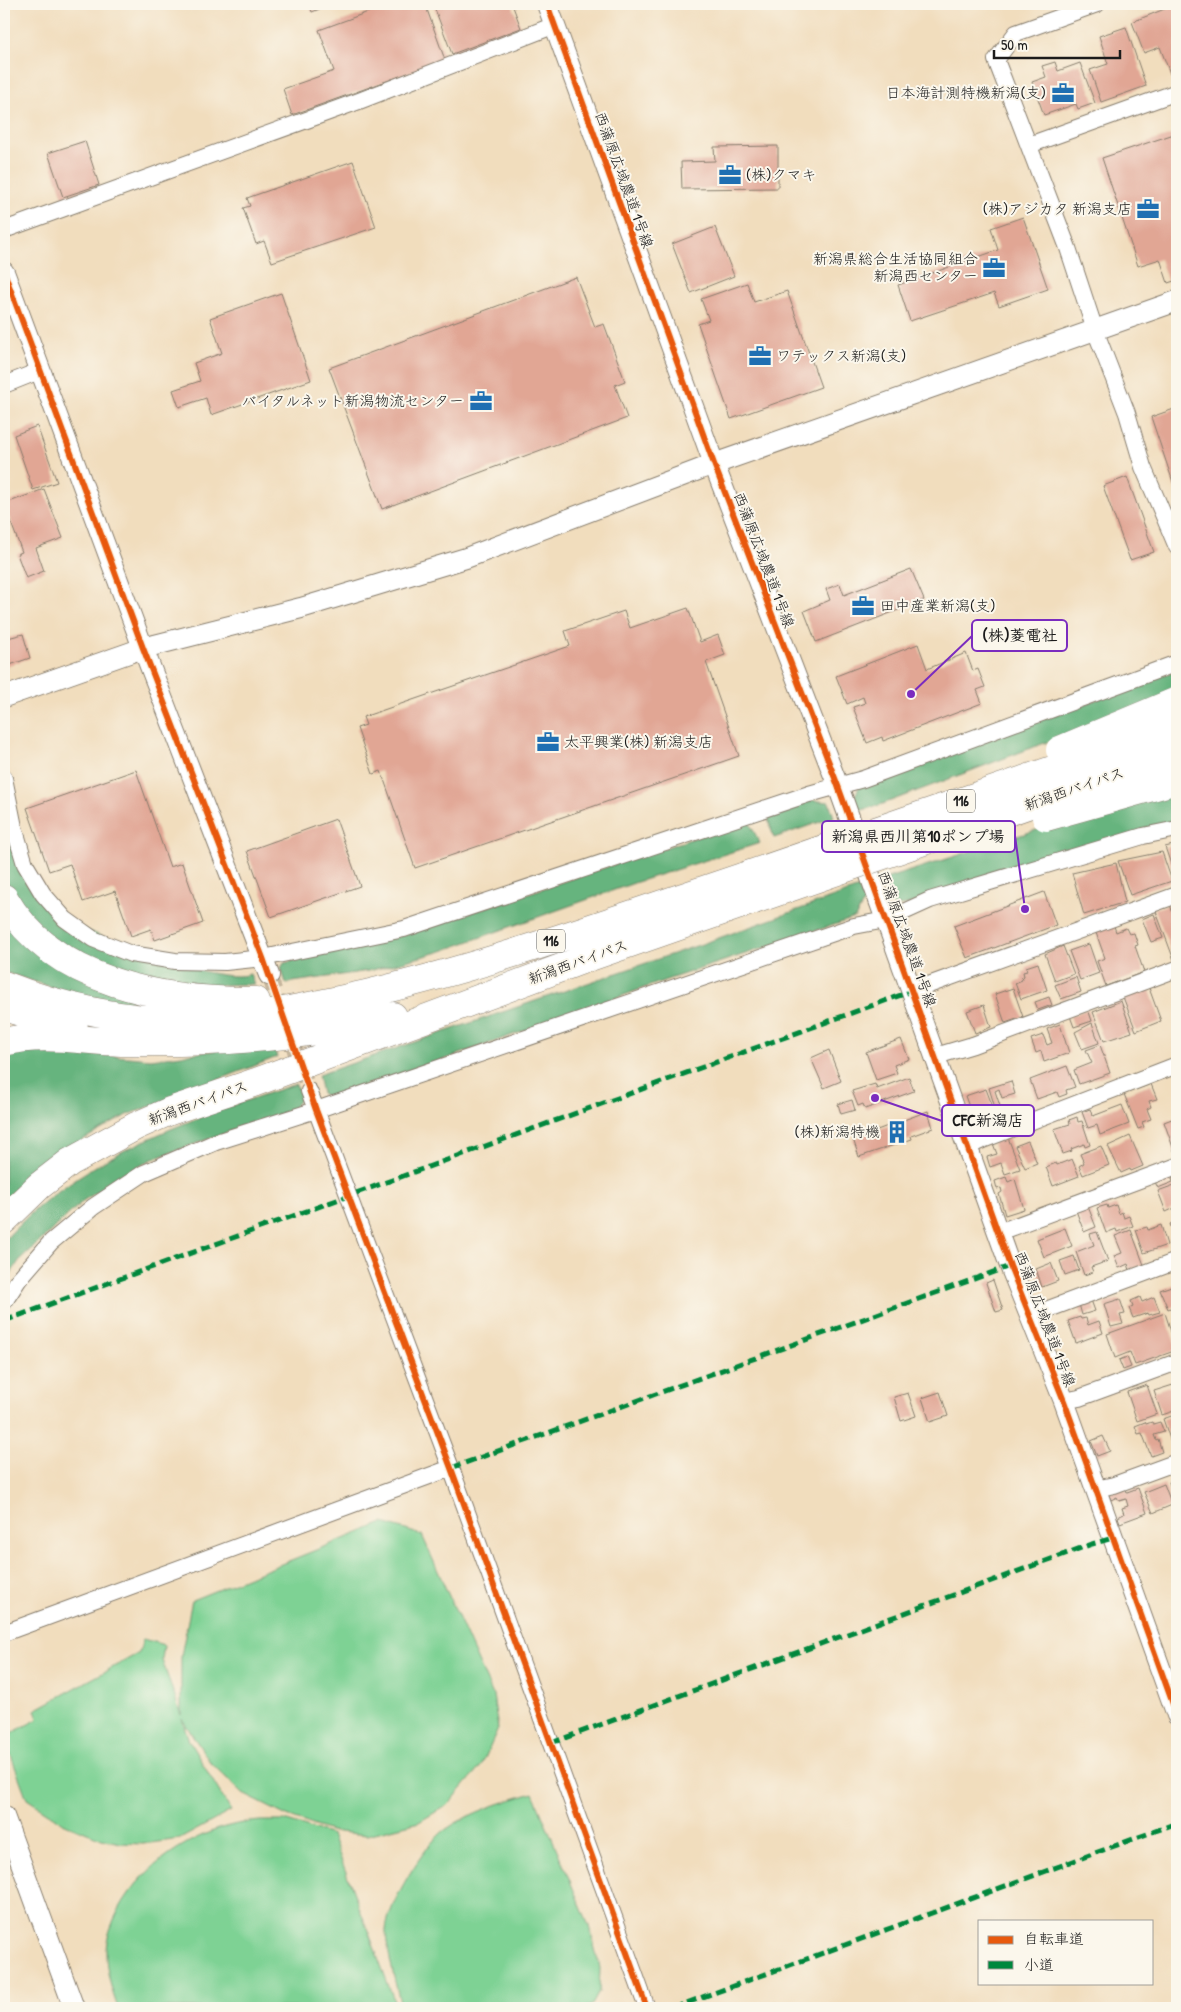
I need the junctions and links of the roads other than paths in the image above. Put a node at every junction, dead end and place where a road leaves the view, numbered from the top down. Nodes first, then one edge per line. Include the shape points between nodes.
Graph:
1 (547, 4) edge
2 (1097, 4) edge
3 (555, 25) junction
4 (1177, 92) edge
5 (1029, 145) junction
6 (4, 230) edge
7 (4, 272) edge
8 (1177, 301) edge
9 (1095, 330) junction
10 (39, 371) junction
11 (4, 385) edge
12 (714, 464) junction
13 (1177, 547) edge
14 (143, 648) junction
15 (1177, 663) edge
16 (4, 697) edge
17 (1177, 701) edge
18 (1177, 727) edge
19 (1177, 753) edge
20 (4, 778) edge
21 (1177, 780) edge
22 (838, 786) junction
23 (1177, 829) edge
24 (844, 841) junction
25 (749, 888) junction
26 (1177, 895) edge
27 (4, 898) edge
28 (886, 920) junction
29 (590, 957) junction
30 (266, 966) junction
31 (1177, 969) edge
32 (4, 985) edge
33 (912, 991) junction
34 (355, 996) junction
35 (4, 1007) edge
36 (4, 1042) edge
37 (182, 1042) junction
38 (936, 1056) junction
39 (1177, 1065) edge
40 (309, 1091) tunnel mouth
41 (316, 1110) junction
42 (969, 1146) junction
43 (1177, 1166) edge
44 (4, 1220) edge
45 (999, 1232) junction
46 (1177, 1260) edge
47 (4, 1302) edge
48 (1030, 1316) junction
49 (1177, 1362) edge
50 (1064, 1401) junction
51 (1177, 1462) edge
52 (451, 1468) junction
53 (1096, 1489) junction
54 (4, 1633) edge
55 (1177, 1715) edge
56 (4, 1816) edge
57 (74, 2008) edge
58 (647, 2008) edge

1 - 3 street, 西蒲原広域農道 1号線
2 - 5 street via 1016,33 996,60
3 - 6 street via 359,101
3 - 12 street, 西蒲原広域農道 1号線
4 - 5 street
5 - 9 street
7 - 10 street
8 - 9 street
9 - 12 street
9 - 13 street via 1143,467
10 - 11 street
10 - 14 street
12 - 14 street via 466,558 301,608
12 - 22 street, 西蒲原広域農道 1号線
14 - 16 street
14 - 30 street
15 - 22 street
17 - 24 highway, bridge
18 - 24 highway, 新潟西バイパス / 116, bridge
19 - 25 highway, 新潟西バイパス / 116, bridge
20 - 30 street via 14,828 26,864 43,894 65,919 94,939 131,954 175,961
21 - 25 highway, bridge
22 - 28 street, 西蒲原広域農道 1号線
22 - 30 street via 404,929
23 - 28 street via 1143,836 930,900
24 - 25 highway, 新潟西バイパス / 116, bridge
25 - 29 highway, 新潟西バイパス / 116
25 - 34 highway, 新潟西バイパス / 116 via 582,931 412,983
26 - 33 street
27 - 34 highway via 27,930 48,949 100,978 131,987 202,999 241,1001
28 - 33 street, 西蒲原広域農道 1号線
28 - 41 street via 854,926
29 - 37 highway via 453,1000 371,1021 275,1036
29 - 44 highway, 新潟西バイパス / 116 via 136,1126 70,1162
31 - 38 street
32 - 34 highway, 新潟西バイパス / 116 via 99,1012 191,1021 242,1018
33 - 38 street, 西蒲原広域農道 1号線
35 - 37 highway via 85,1031
36 - 37 highway via 35,1037
38 - 42 street, 西蒲原広域農道 1号線
39 - 42 street
40 - 41 street
41 - 47 street via 216,1142 144,1173 92,1207 51,1242
41 - 52 street
42 - 45 street, 西蒲原広域農道 1号線
43 - 45 street
45 - 48 street, 西蒲原広域農道 1号線
46 - 48 street
48 - 50 street, 西蒲原広域農道 1号線
49 - 50 street
50 - 53 street, 西蒲原広域農道 1号線
51 - 53 street
52 - 54 street
52 - 58 street
53 - 55 street, 西蒲原広域農道 1号線
56 - 57 street

